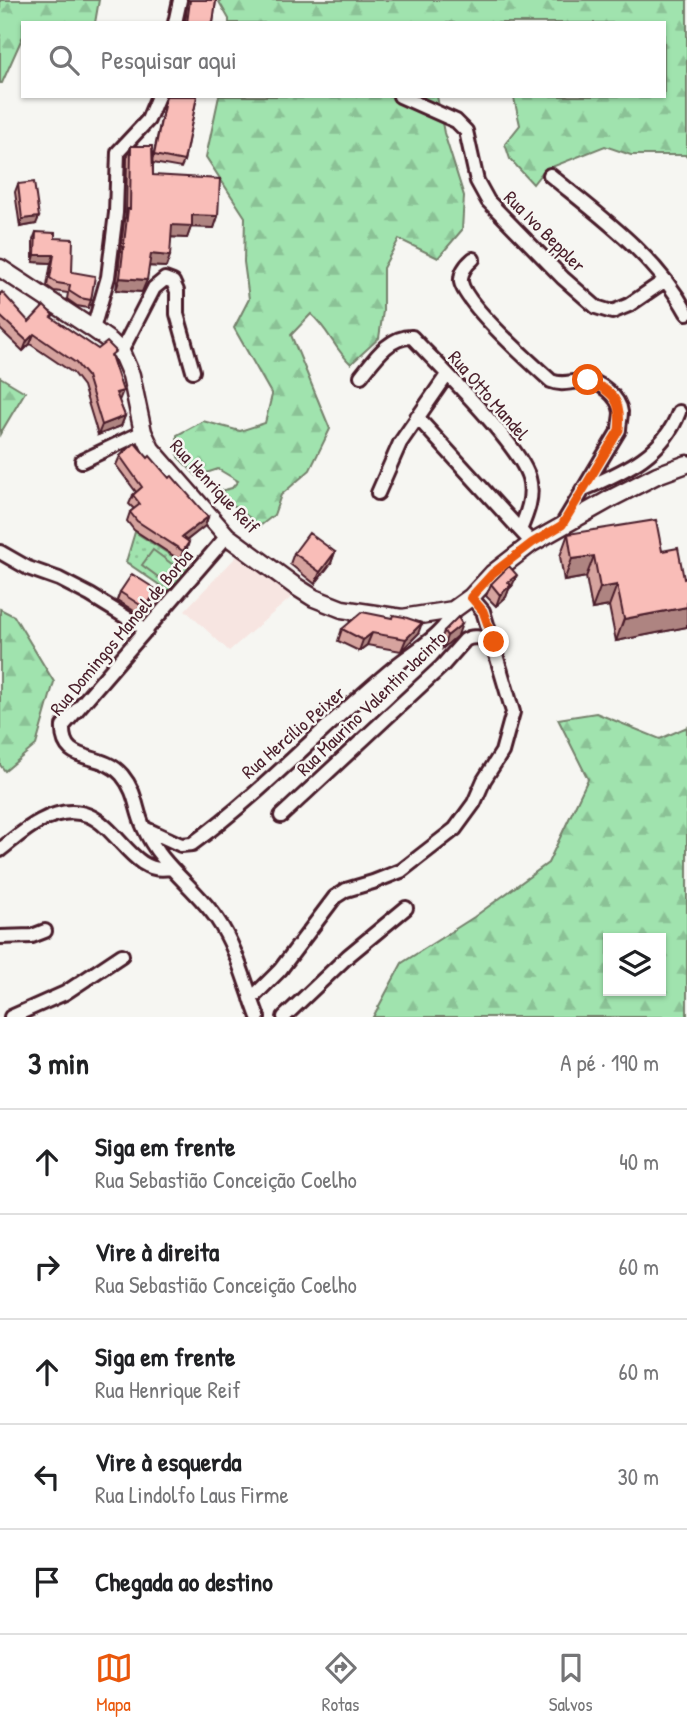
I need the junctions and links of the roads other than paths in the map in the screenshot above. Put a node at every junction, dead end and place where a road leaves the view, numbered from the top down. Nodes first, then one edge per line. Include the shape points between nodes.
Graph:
1 (180, 0) edge
2 (175, 21) edge
3 (157, 98) edge
4 (404, 98) edge
5 (551, 175) dead end
6 (473, 259) dead end
7 (0, 268) edge
8 (664, 281) junction
9 (687, 313) edge
10 (93, 329) junction
11 (121, 352) junction
12 (193, 372) dead end
13 (447, 375) junction
14 (361, 376) dead end
15 (679, 412) dead end
16 (417, 417) junction
17 (143, 432) junction
18 (82, 461) dead end
19 (687, 464) edge
20 (582, 490) junction
21 (378, 493) dead end
22 (562, 525) junction
23 (520, 530) junction
24 (227, 536) junction
25 (532, 543) junction
26 (0, 552) edge
27 (471, 597) junction
28 (453, 610) junction
29 (147, 631) junction
30 (494, 642) junction
31 (281, 816) dead end
32 (144, 828) junction
33 (0, 850) edge
34 (170, 868) junction
35 (406, 908) dead end
36 (45, 931) dead end
37 (0, 937) edge
38 (122, 955) dead end
39 (251, 999) junction
40 (11, 1017) edge
41 (258, 1017) edge
42 (284, 1017) edge

1 - 2 street
3 - 10 street via 148,120 118,152 108,277
4 - 8 street, Rua Ivo Beppler via 456,121 466,131 477,181 488,201 596,307 612,312
5 - 8 street via 629,240
6 - 20 street via 463,269 464,291 503,337 551,381 588,380 616,400 621,411 619,430
7 - 10 street
8 - 9 street
10 - 11 street
11 - 12 street via 154,288 165,279 173,282 177,291 177,314
11 - 17 street, Rua Henrique Reif via 131,375
13 - 14 street, Rua Otto Mandel via 412,337 403,337 383,348
13 - 16 street
13 - 23 street, Rua Otto Mandel via 509,444 528,475 531,494
15 - 20 street via 659,446 619,474
16 - 21 street
16 - 23 street
17 - 18 street
17 - 24 street, Rua Henrique Reif via 151,449
19 - 22 street, Rua Henrique Reif
20 - 22 street
22 - 25 street, Rua Henrique Reif
23 - 25 street
24 - 28 street, Rua Henrique Reif via 295,586 342,609 402,618
24 - 29 street, Rua Domingos Manoel de Borba
25 - 27 street, Rua Henrique Reif
26 - 29 street via 90,595
27 - 28 street, Rua Henrique Reif
27 - 30 street via 483,611
28 - 32 street, Rua Hercílio Peixer via 452,619 442,629 192,844 181,845
29 - 32 street, Rua Domingos Manoel de Borba via 63,726 62,740 76,754 105,761 120,773 138,804
30 - 31 street, Rua Maurino Valentin Jacinto via 477,637 465,640
30 - 39 street via 513,712 502,752 474,803 455,830 401,871 335,897 280,970
32 - 34 street, Rua Domingos Manoel de Borba
33 - 34 street via 40,820 81,811 100,821 147,867 158,871
34 - 39 street, Rua Domingos Manoel de Borba via 195,891 233,943
35 - 42 street
36 - 37 street
38 - 40 street via 65,993
39 - 41 street, Rua Domingos Manoel de Borba

